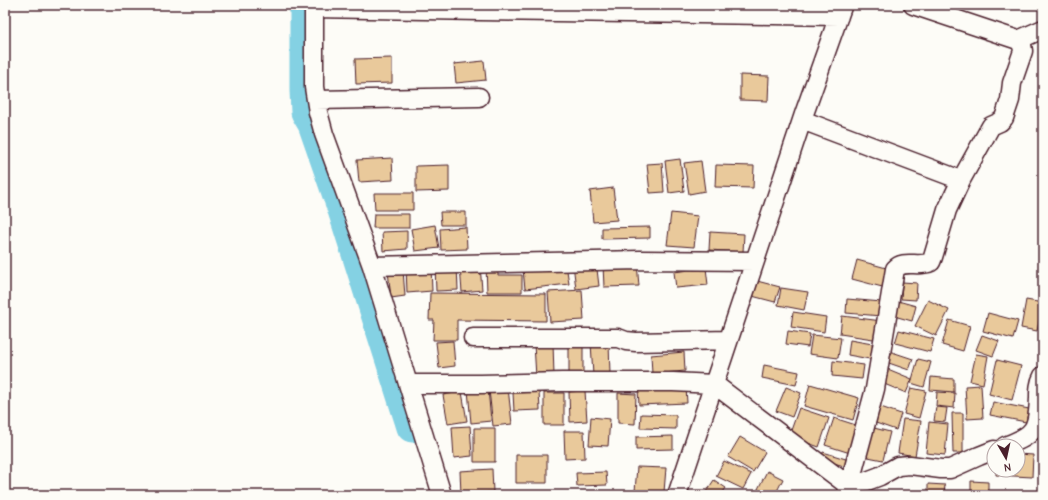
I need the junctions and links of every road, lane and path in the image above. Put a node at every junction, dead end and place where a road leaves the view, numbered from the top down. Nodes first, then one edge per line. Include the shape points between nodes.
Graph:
1 (913, 5) edge
2 (314, 6) edge
3 (841, 11) edge
4 (1043, 29) edge
5 (1018, 40) junction
6 (479, 97) dead end
7 (316, 100) junction
8 (802, 120) junction
9 (961, 180) junction
10 (755, 261) junction
11 (372, 266) junction
12 (473, 338) dead end
13 (728, 340) junction
14 (1043, 376) edge
15 (408, 384) junction
16 (714, 384) junction
17 (1024, 438) edge
18 (986, 453) edge
19 (848, 491) edge
20 (442, 495) edge
21 (677, 495) edge

1 - 5 street
2 - 3 street via 480,11
2 - 7 street
3 - 8 street
4 - 5 street
5 - 9 street via 1023,51 1004,118 991,126
6 - 7 street
7 - 11 street via 324,134
8 - 9 street
8 - 10 street
9 - 19 street via 947,210 931,262 921,265 902,264 896,269 875,389
10 - 11 street via 640,260
10 - 13 street
11 - 15 street
12 - 13 street via 618,338 630,342
13 - 16 street
14 - 17 street via 1039,385 1037,421 1033,430
15 - 16 street
15 - 20 street
16 - 19 street
16 - 21 street
18 - 19 street via 950,469 898,466

